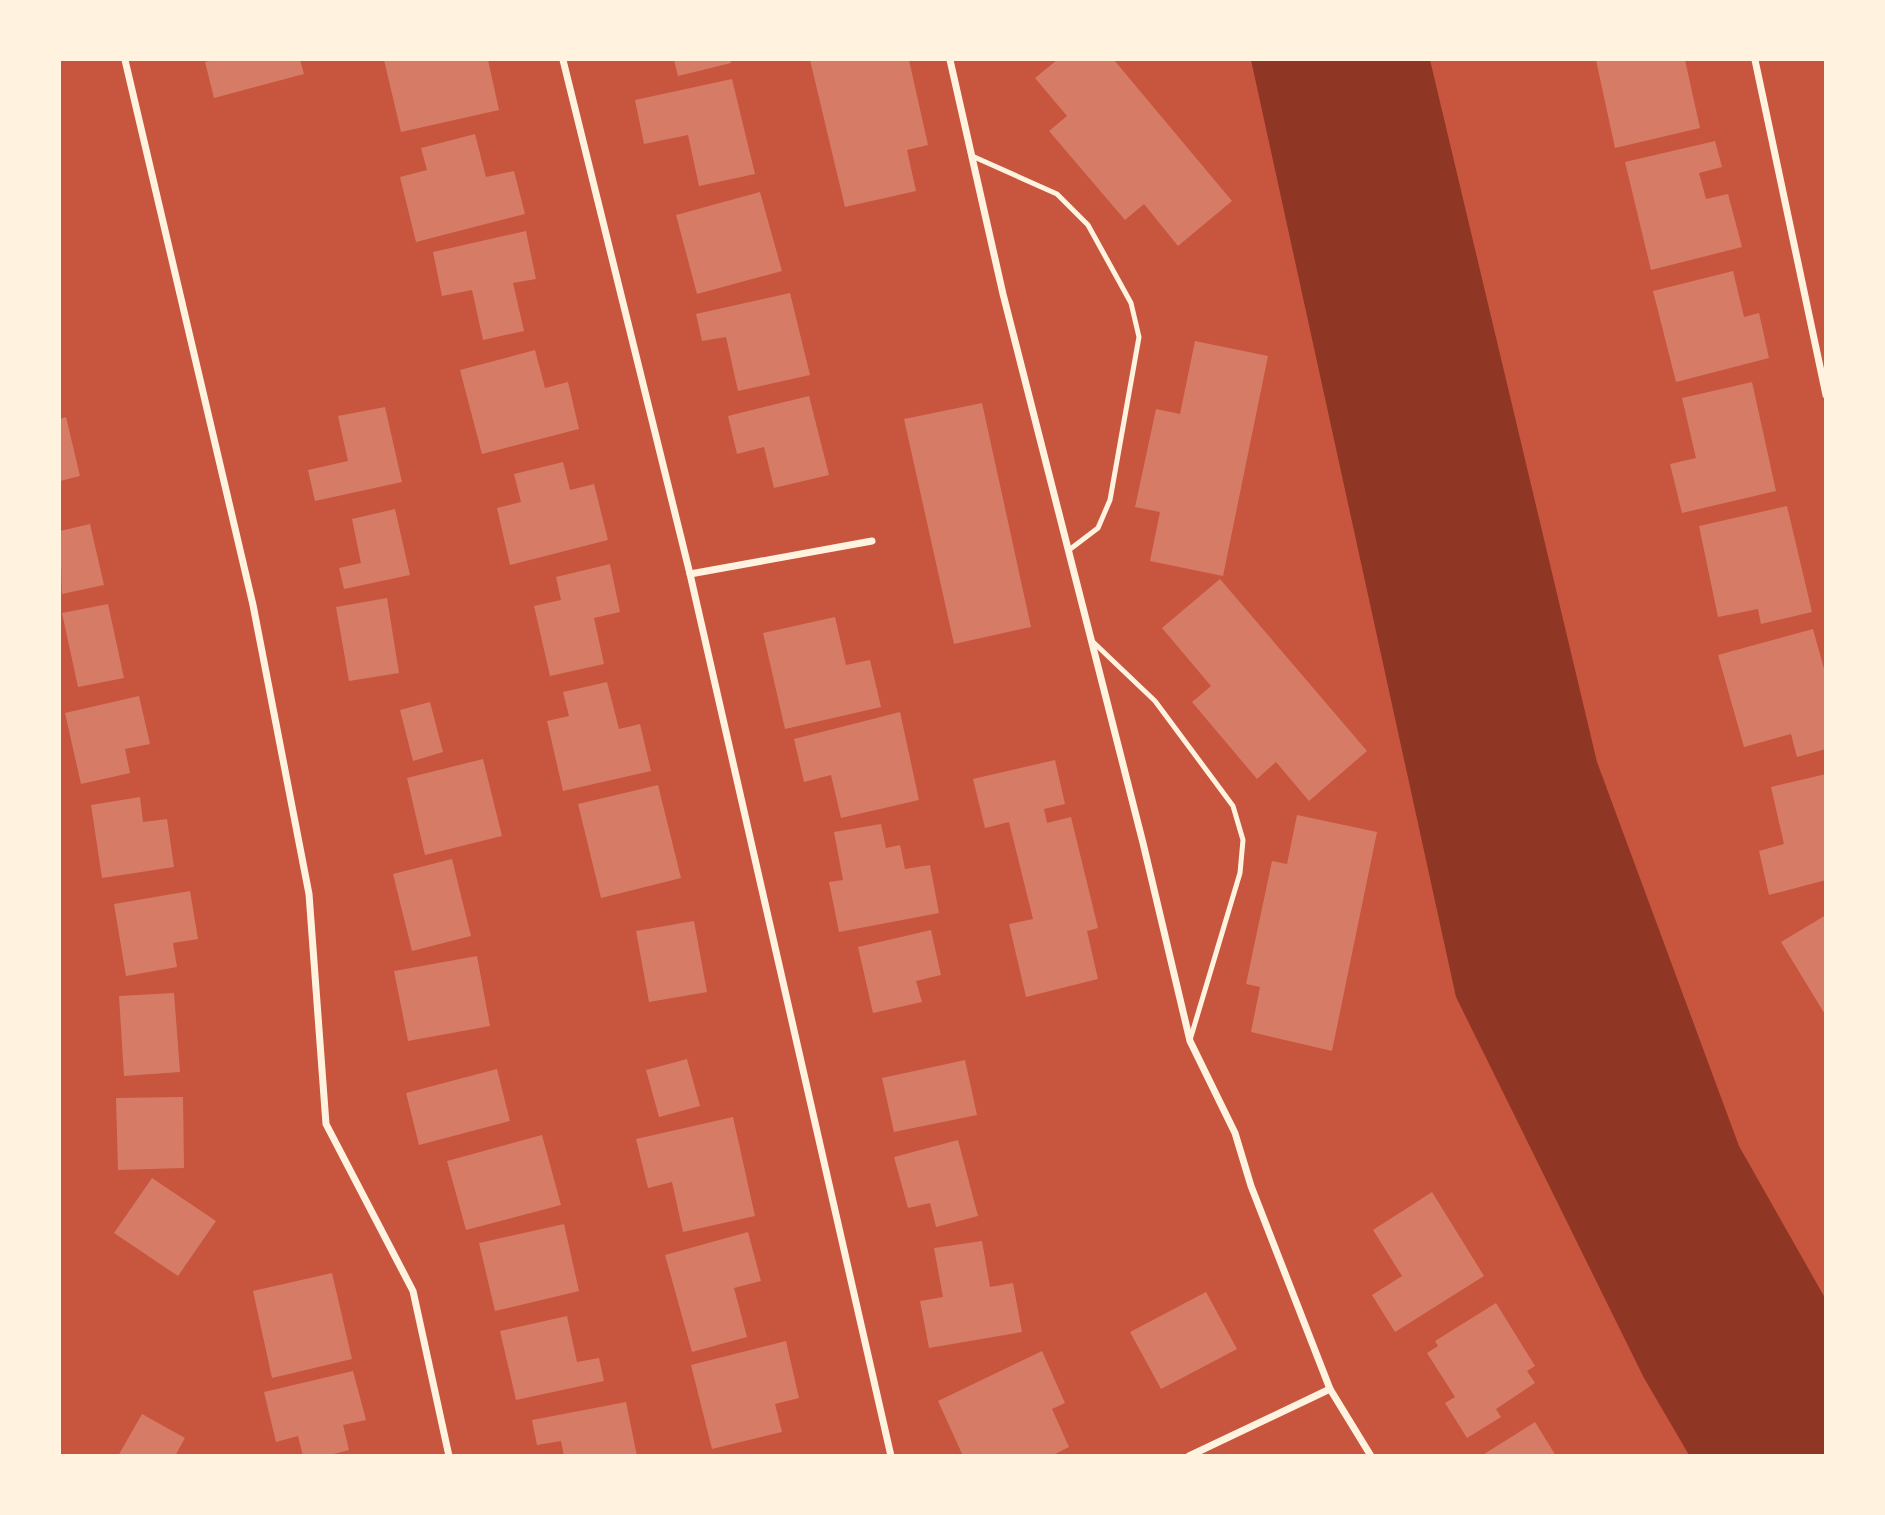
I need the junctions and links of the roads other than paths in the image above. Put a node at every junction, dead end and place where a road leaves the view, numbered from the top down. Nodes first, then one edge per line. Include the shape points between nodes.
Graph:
1 (125, 60) edge
2 (563, 60) edge
3 (950, 60) edge
4 (1755, 60) edge
5 (972, 156) junction
6 (1822, 361) edge
7 (1825, 395) edge
8 (872, 541) dead end
9 (1069, 550) junction
10 (690, 574) junction
11 (1091, 640) junction
12 (1190, 1041) junction
13 (1330, 1389) junction
14 (449, 1455) edge
15 (891, 1455) edge
16 (1189, 1455) edge
17 (1371, 1455) edge

1 - 14 street via 253,605 309,894 326,1124 413,1291
2 - 10 street
3 - 5 street
4 - 6 street
5 - 9 street
5 - 9 lane via 1058,194 1088,225 1131,303 1139,337 1110,500 1098,528
6 - 7 street
8 - 10 street
9 - 11 street
10 - 15 street
11 - 12 street
11 - 12 lane via 1155,701 1233,806 1243,840 1240,873
12 - 13 street via 1236,1132 1251,1186
13 - 16 street
13 - 17 street

